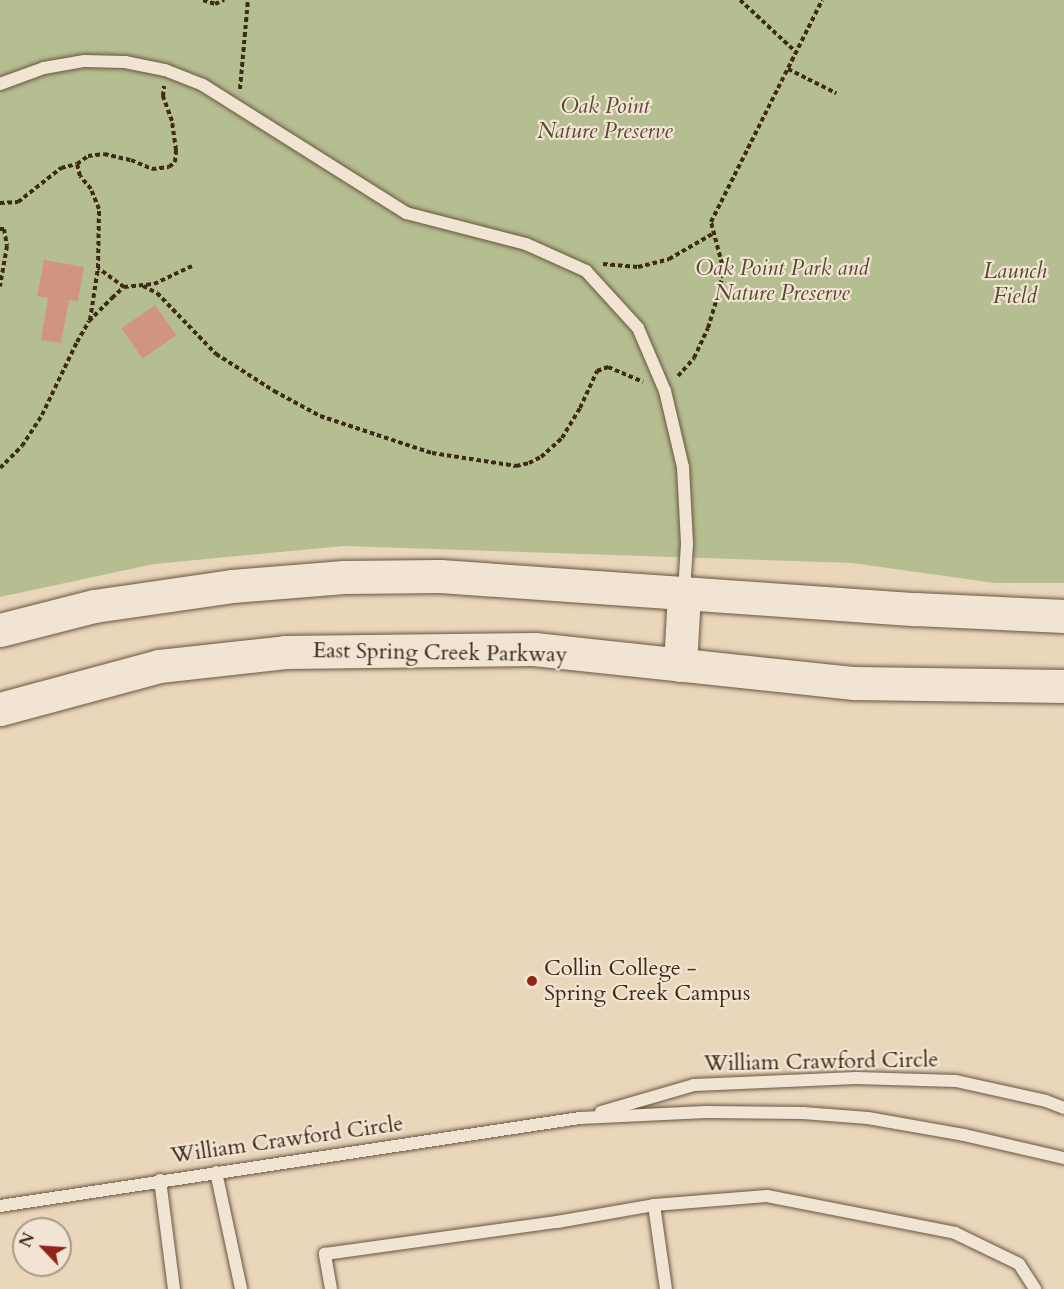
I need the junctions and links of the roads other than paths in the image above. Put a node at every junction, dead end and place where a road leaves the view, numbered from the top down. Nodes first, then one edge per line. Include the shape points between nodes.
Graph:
1 (0, 84) edge
2 (684, 593) junction
3 (1064, 616) edge
4 (0, 630) edge
5 (680, 665) junction
6 (1064, 686) edge
7 (0, 709) edge
8 (1064, 1108) edge
9 (580, 1118) junction
10 (1051, 1155) junction
11 (1064, 1158) edge
12 (1064, 1165) edge
13 (216, 1172) junction
14 (160, 1180) junction
15 (654, 1205) junction
16 (0, 1206) edge
17 (174, 1289) edge
18 (241, 1289) edge
19 (331, 1289) edge
20 (666, 1289) edge
21 (1035, 1289) edge

1 - 2 lane via 44,68 84,61 125,62 165,70 203,85 406,213 526,244 586,271 638,327 665,391 684,467
2 - 3 main road
2 - 4 main road via 440,576 344,577 232,586 105,604
2 - 5 main road
5 - 6 main road, East Spring Creek Parkway via 854,683
5 - 7 main road, East Spring Creek Parkway via 534,650 285,652 159,666
8 - 9 lane, William Crawford Circle via 956,1081 856,1078 694,1085
9 - 10 lane, William Crawford Circle via 706,1112 803,1113 879,1120
9 - 13 lane, William Crawford Circle
10 - 11 lane, William Crawford Circle
10 - 12 lane
13 - 14 lane, William Crawford Circle
13 - 18 lane
14 - 16 lane, William Crawford Circle
14 - 17 lane
15 - 19 lane via 325,1254
15 - 20 lane
15 - 21 lane via 767,1196 955,1233 1018,1264

